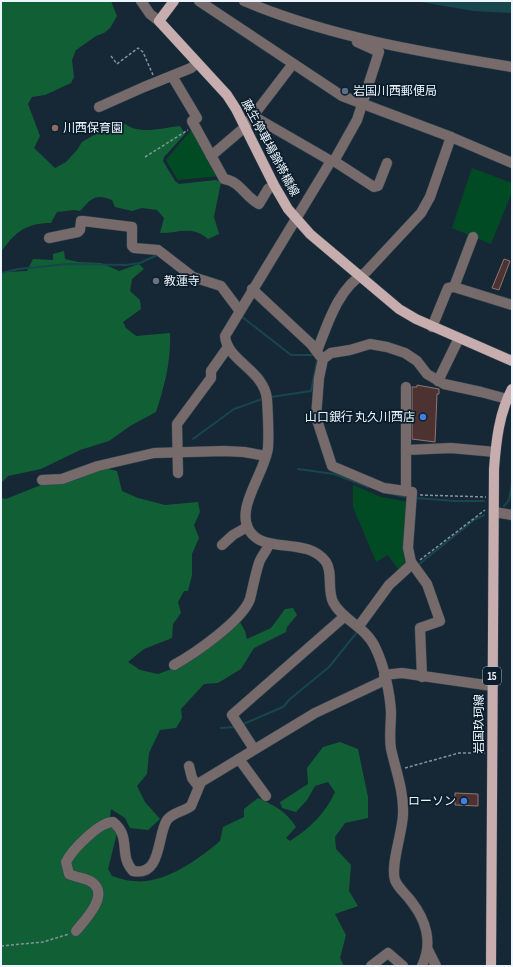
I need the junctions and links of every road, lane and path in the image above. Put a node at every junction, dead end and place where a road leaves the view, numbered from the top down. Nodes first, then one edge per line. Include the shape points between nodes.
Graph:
1 (141, 1) edge
2 (174, 1) edge
3 (198, 1) edge
4 (244, 1) edge
5 (159, 21) junction
6 (353, 37) junction
7 (110, 56) dead end
8 (197, 62) junction
9 (292, 65) junction
10 (512, 67) edge
11 (172, 76) junction
12 (156, 82) junction
13 (362, 105) junction
14 (99, 107) dead end
15 (253, 116) junction
16 (194, 125) junction
17 (245, 127) junction
18 (451, 137) junction
19 (211, 156) junction
20 (145, 157) dead end
21 (332, 161) junction
22 (387, 163) dead end
23 (512, 163) edge
24 (274, 185) junction
25 (296, 218) junction
26 (473, 236) dead end
27 (49, 238) dead end
28 (358, 276) junction
29 (454, 287) junction
30 (252, 289) junction
31 (512, 305) edge
32 (239, 310) junction
33 (432, 327) junction
34 (459, 338) junction
35 (228, 347) junction
36 (320, 355) junction
37 (512, 361) edge
38 (438, 381) junction
39 (406, 387) dead end
40 (512, 389) edge
41 (506, 399) junction
42 (178, 446) junction
43 (406, 450) junction
44 (496, 452) junction
45 (266, 456) junction
46 (178, 473) dead end
47 (42, 480) dead end
48 (409, 493) junction
49 (487, 497) dead end
50 (490, 511) junction
51 (512, 515) edge
52 (246, 527) junction
53 (269, 544) junction
54 (222, 545) dead end
55 (413, 566) junction
56 (345, 616) junction
57 (359, 626) junction
58 (174, 665) dead end
59 (422, 677) junction
60 (385, 678) junction
61 (492, 686) junction
62 (254, 749) junction
63 (493, 753) junction
64 (239, 759) junction
65 (189, 766) dead end
66 (397, 771) junction
67 (198, 786) junction
68 (266, 796) dead end
69 (76, 931) joint
70 (1, 946) edge
71 (428, 950) junction
72 (371, 966) edge
73 (403, 966) edge
74 (422, 966) edge
75 (436, 966) edge
76 (491, 966) edge

1 - 5 street via 150,14
2 - 5 main road
3 - 9 street
4 - 6 street via 301,23
5 - 8 main road, 藤生停車場錦帯橋線
6 - 10 street
6 - 13 street via 378,52
7 - 12 path via 117,64 138,48 143,52
8 - 11 street via 191,68
8 - 17 main road, 藤生停車場錦帯橋線 via 227,95
9 - 13 street via 342,96
9 - 15 street
11 - 12 street
11 - 16 street via 197,118 192,121
12 - 14 street
13 - 18 street
13 - 21 street via 357,120
15 - 17 street
15 - 21 street
16 - 19 street
16 - 20 path
17 - 19 street
17 - 24 main road, 藤生停車場錦帯橋線
18 - 23 street
18 - 28 street via 430,197 421,213 366,272
19 - 24 street via 224,179 232,180 259,204 268,189
21 - 22 street via 374,187 378,186
21 - 25 street
24 - 25 main road, 藤生停車場錦帯橋線
25 - 28 main road, 藤生停車場錦帯橋線 via 310,234
25 - 30 street
26 - 29 street
27 - 32 street via 78,232 83,220 132,227 134,248 158,250 192,277 221,286
28 - 33 main road, 藤生停車場錦帯橋線 via 399,309
28 - 36 street via 339,300 328,322
29 - 31 street
29 - 33 street via 448,288
30 - 32 street
30 - 36 street
32 - 35 street via 225,336
33 - 34 main road, 藤生停車場錦帯橋線
34 - 37 main road, 藤生停車場錦帯橋線
34 - 38 street
35 - 42 street via 211,371 211,378 204,389 177,424
35 - 45 street via 261,382 267,398
36 - 38 street via 370,344 387,347 405,353 417,361 427,374
36 - 48 street via 316,417 332,466 384,488
38 - 41 street via 448,386
39 - 43 street
40 - 41 main road, 岩国玖珂線 / 15
41 - 44 main road, 岩国玖珂線 / 15
42 - 45 street
42 - 46 street
42 - 47 street via 98,466 62,479
43 - 44 street via 451,448
43 - 48 street
44 - 50 main road, 岩国玖珂線 / 15
45 - 52 street via 247,503
48 - 49 path
48 - 55 street via 408,548
50 - 51 street
50 - 55 path via 474,517
50 - 61 main road, 岩国玖珂線 / 15
52 - 53 street via 256,538
52 - 54 street
53 - 56 street via 301,547 323,559 329,572 331,596
53 - 58 street via 259,564 249,600 239,614 194,654
55 - 57 street via 389,585
55 - 59 street via 427,584 440,621 420,628
56 - 57 street
56 - 62 street via 232,715
57 - 60 street via 375,647
59 - 60 street via 402,673
59 - 61 street
60 - 62 street via 315,713
60 - 66 street via 391,713 391,748
61 - 63 main road, 岩国玖珂線 / 15
62 - 64 street
63 - 66 path via 442,756
63 - 76 main road, 岩国玖珂線 / 15
64 - 67 street
64 - 68 street
65 - 67 street via 192,778
66 - 71 street via 404,815 394,870 395,880 422,918
67 - 69 street via 191,806 170,816 166,822 156,858 144,871 133,871 129,867 123,833 113,822 102,825 75,848 66,862 69,874 96,885 98,898
69 - 70 path via 43,942
71 - 74 street
71 - 75 street
72 - 73 street via 388,953

